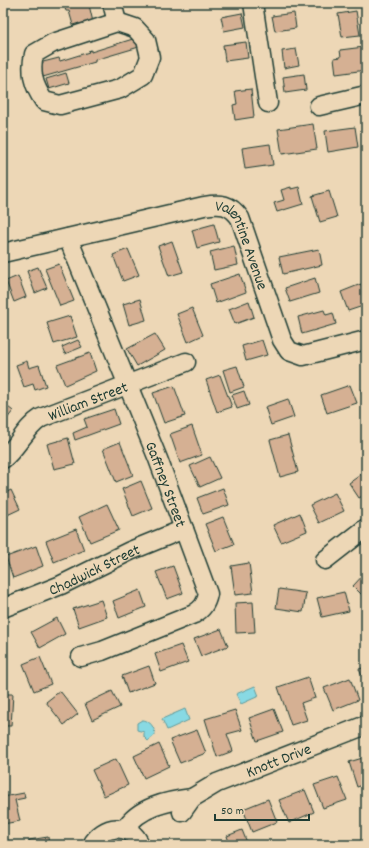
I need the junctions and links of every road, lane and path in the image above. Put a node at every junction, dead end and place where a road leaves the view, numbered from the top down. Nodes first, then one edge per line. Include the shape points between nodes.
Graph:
1 (112, 3) edge
2 (253, 3) edge
3 (117, 22) junction
4 (366, 95) edge
5 (268, 103) dead end
6 (319, 106) dead end
7 (68, 238) junction
8 (3, 253) edge
9 (366, 340) edge
10 (186, 362) dead end
11 (128, 385) junction
12 (3, 459) edge
13 (366, 528) edge
14 (184, 529) junction
15 (325, 560) dead end
16 (3, 608) edge
17 (81, 656) dead end
18 (366, 725) edge
19 (125, 829) junction
20 (92, 845) edge
21 (140, 845) edge

1 - 3 street
2 - 5 street
3 - 3 street via 135,28 146,40 150,57 143,74 120,89 60,105 44,101 35,88 31,69 34,54 52,43
4 - 6 street
7 - 8 street, Valentine Avenue
7 - 9 street, Valentine Avenue via 204,206 227,206 240,218 282,340 289,351 303,356
7 - 11 street, Gaffney Street
10 - 11 street, William Street
11 - 12 street, William Street via 42,418
11 - 14 street, Gaffney Street
13 - 15 street
14 - 16 street, Chadwick Street via 130,551 61,585
14 - 17 street, Gaffney Street via 208,594 207,602 194,614 102,651
18 - 19 street, Knott Drive via 217,783 187,805 166,803 144,811 134,817
19 - 20 street via 117,828 102,832
19 - 21 street

